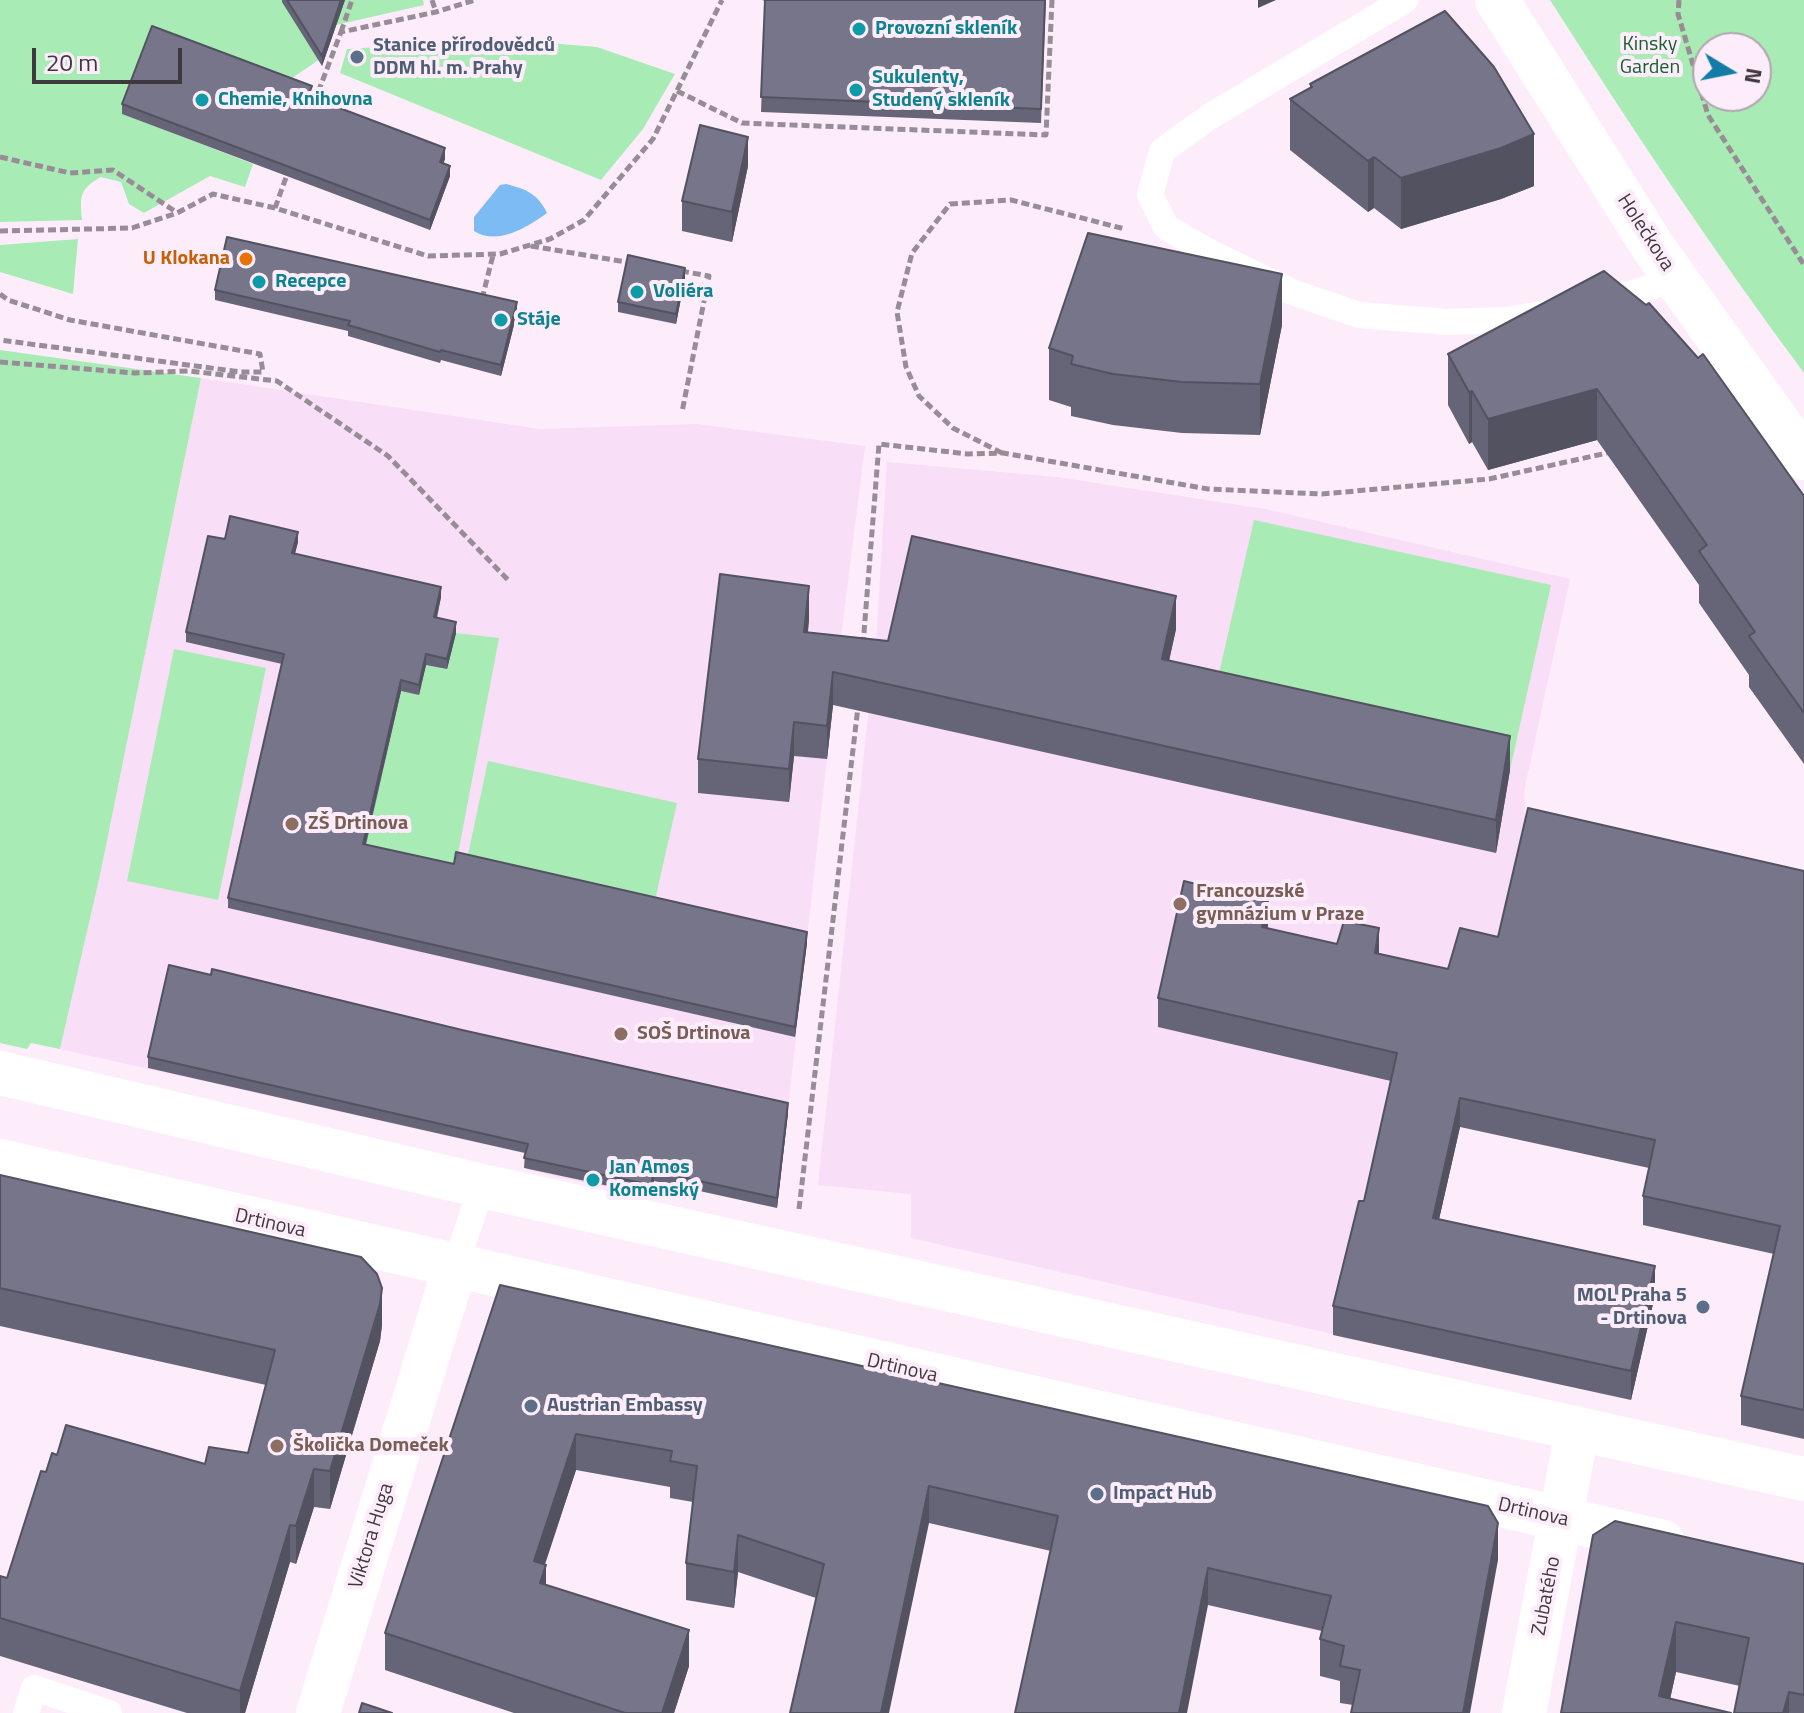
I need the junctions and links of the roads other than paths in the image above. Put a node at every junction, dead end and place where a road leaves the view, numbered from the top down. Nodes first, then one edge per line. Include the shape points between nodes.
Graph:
1 (1405, 0) edge
2 (1497, 0) edge
3 (1674, 277) junction
4 (1804, 458) edge
5 (0, 1073) edge
6 (0, 1161) edge
7 (482, 1186) junction
8 (455, 1267) junction
9 (1577, 1431) junction
10 (1804, 1479) edge
11 (1561, 1520) junction
12 (1698, 1550) edge
13 (26, 1713) edge
14 (109, 1713) edge
15 (318, 1713) edge
16 (1524, 1713) edge

1 - 3 lane via 1209,117 1162,151 1150,195 1166,227 1292,292 1359,315 1447,322 1508,320 1644,290
2 - 3 street, Holečkova
3 - 4 street, Holečkova
5 - 7 street
6 - 8 street, Drtinova
7 - 8 lane
7 - 9 street
8 - 11 street, Drtinova
8 - 15 street, Viktora Huga
9 - 10 street
9 - 11 street, Zubatého
11 - 12 street, Drtinova
11 - 16 street, Zubatého
13 - 14 lane via 34,1688

